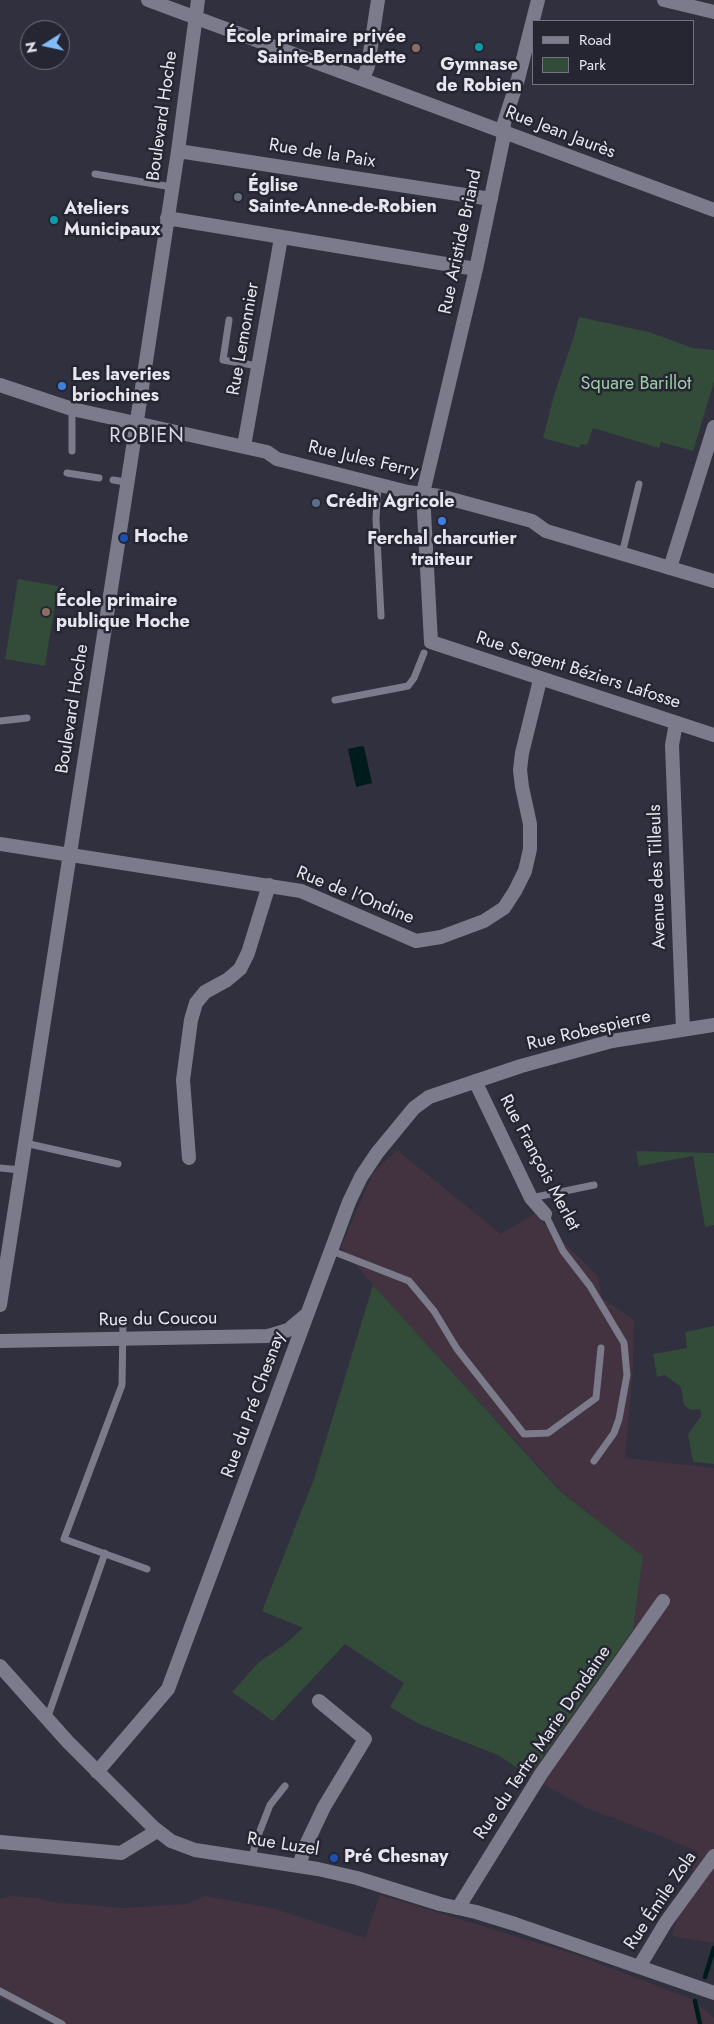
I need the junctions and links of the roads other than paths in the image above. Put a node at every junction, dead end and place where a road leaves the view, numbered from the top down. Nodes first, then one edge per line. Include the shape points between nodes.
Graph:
1 (148, 0) edge
2 (198, 0) edge
3 (378, 0) edge
4 (538, 0) edge
5 (664, 0) edge
6 (714, 12) edge
7 (196, 18) junction
8 (533, 20) edge
9 (532, 24) edge
10 (363, 79) junction
11 (503, 132) junction
12 (178, 151) junction
13 (95, 174) dead end
14 (172, 187) junction
15 (491, 200) junction
16 (714, 210) edge
17 (167, 218) junction
18 (281, 238) junction
19 (476, 269) junction
20 (229, 320) dead end
21 (258, 366) junction
22 (0, 385) edge
23 (72, 409) junction
24 (136, 423) junction
25 (714, 427) edge
26 (244, 446) junction
27 (72, 451) dead end
28 (67, 473) dead end
29 (99, 478) dead end
30 (378, 484) junction
31 (639, 484) dead end
32 (423, 493) junction
33 (622, 554) junction
34 (670, 568) junction
35 (714, 581) edge
36 (381, 616) dead end
37 (427, 648) junction
38 (540, 680) junction
39 (335, 700) dead end
40 (27, 718) dead end
41 (0, 720) edge
42 (676, 723) junction
43 (714, 735) edge
44 (0, 844) edge
45 (69, 854) junction
46 (269, 885) junction
47 (714, 1025) edge
48 (682, 1030) junction
49 (474, 1081) junction
50 (25, 1143) junction
51 (189, 1158) dead end
52 (118, 1164) dead end
53 (0, 1168) edge
54 (21, 1170) junction
55 (594, 1185) dead end
56 (532, 1198) junction
57 (545, 1214) joint
58 (332, 1251) junction
59 (0, 1305) edge
60 (308, 1312) junction
61 (122, 1324) dead end
62 (123, 1339) junction
63 (0, 1341) edge
64 (601, 1348) dead end
65 (594, 1461) dead end
66 (105, 1554) junction
67 (147, 1569) dead end
68 (663, 1601) dead end
69 (0, 1666) edge
70 (319, 1702) dead end
71 (47, 1719) junction
72 (97, 1772) junction
73 (285, 1786) dead end
74 (157, 1831) junction
75 (0, 1842) edge
76 (714, 1856) edge
77 (252, 1858) junction
78 (300, 1866) junction
79 (458, 1908) junction
80 (639, 1967) junction
81 (0, 1991) edge
82 (711, 1991) edge
83 (62, 2024) edge

1 - 7 street, Rue Jean Jaurès
2 - 7 street, Boulevard Hoche
3 - 10 street
4 - 8 street, Rue Aristide Briand
5 - 6 street
7 - 10 street, Rue Jean Jaurès
7 - 12 street, Boulevard Hoche
9 - 11 street, Rue Aristide Briand
10 - 11 street, Rue Jean Jaurès
11 - 15 street, Rue Aristide Briand
11 - 16 street, Rue Jean Jaurès
12 - 14 street, Boulevard Hoche
12 - 15 street, Rue de la Paix
13 - 14 lane
14 - 17 street, Boulevard Hoche
15 - 19 street, Rue Aristide Briand
17 - 18 street
17 - 24 street, Boulevard Hoche
18 - 19 street
18 - 21 street, Rue Lemonnier
19 - 32 street, Rue Aristide Briand
20 - 21 lane via 223,360
21 - 26 street, Rue Lemonnier
22 - 23 street, Rue Jules Ferry
23 - 24 street, Rue Jules Ferry
23 - 27 lane
24 - 26 street, Rue Jules Ferry
24 - 45 street, Boulevard Hoche via 120,481
25 - 34 street
26 - 30 street, Rue Jules Ferry via 267,452 278,459
28 - 29 lane
30 - 32 street, Rue Jules Ferry
30 - 36 lane via 376,519
31 - 33 lane
32 - 33 street, Rue Jules Ferry via 532,521 546,531
32 - 37 street, Rue Aristide Briand
33 - 34 street, Rue Jules Ferry
34 - 35 street, Rue Jules Ferry
37 - 38 street, Rue Sergent Béziers Lafosse
37 - 39 lane via 408,686
38 - 42 street, Rue Sergent Béziers Lafosse
38 - 46 street, Rue de l'Ondine via 520,770 530,824 530,849 525,872 504,908 484,922 463,930 416,941 301,891
40 - 41 lane
42 - 43 street, Rue Sergent Béziers Lafosse
42 - 48 street, Avenue des Tilleuls via 672,745
44 - 45 street, Rue de l'Ondine
45 - 46 street, Rue de l'Ondine
45 - 50 street, Boulevard Hoche
46 - 51 street via 240,969 205,992 196,1003 191,1020 183,1080
47 - 48 street, Rue Robespierre
48 - 49 street, Rue Robespierre via 612,1041
49 - 56 street, Rue François Merlet
49 - 58 street, Rue du Pré Chesnay via 429,1097 414,1108 361,1177
50 - 52 lane
50 - 54 street, Boulevard Hoche
53 - 54 lane
54 - 59 street, Boulevard Hoche
55 - 56 lane
56 - 57 street, Rue François Merlet
57 - 65 lane, Rue François Merlet via 564,1251 590,1286 624,1343 627,1374 619,1420
58 - 60 street, Rue du Pré Chesnay
58 - 64 lane via 410,1280 457,1349 524,1434 548,1433 596,1398
60 - 62 street, Rue du Coucou via 288,1330 268,1336
60 - 72 street, Rue du Pré Chesnay via 168,1689
61 - 62 lane
62 - 63 street, Rue du Coucou
62 - 66 lane via 122,1385 64,1539
66 - 67 lane
66 - 71 lane
68 - 79 street, Rue du Tertre Marie Dondaine via 541,1774
69 - 71 street, Rue Luzel
70 - 78 street via 365,1739 324,1807 305,1847
71 - 72 street, Rue Luzel
72 - 74 street, Rue Luzel
73 - 77 lane via 270,1805
74 - 75 street via 121,1853
74 - 77 street, Rue Luzel via 180,1845
76 - 80 street, Rue Émile Zola via 666,1922
77 - 78 street, Rue Luzel
78 - 79 street, Rue Luzel via 357,1878
79 - 80 street, Rue Luzel
80 - 82 street, Rue Luzel
81 - 83 lane

